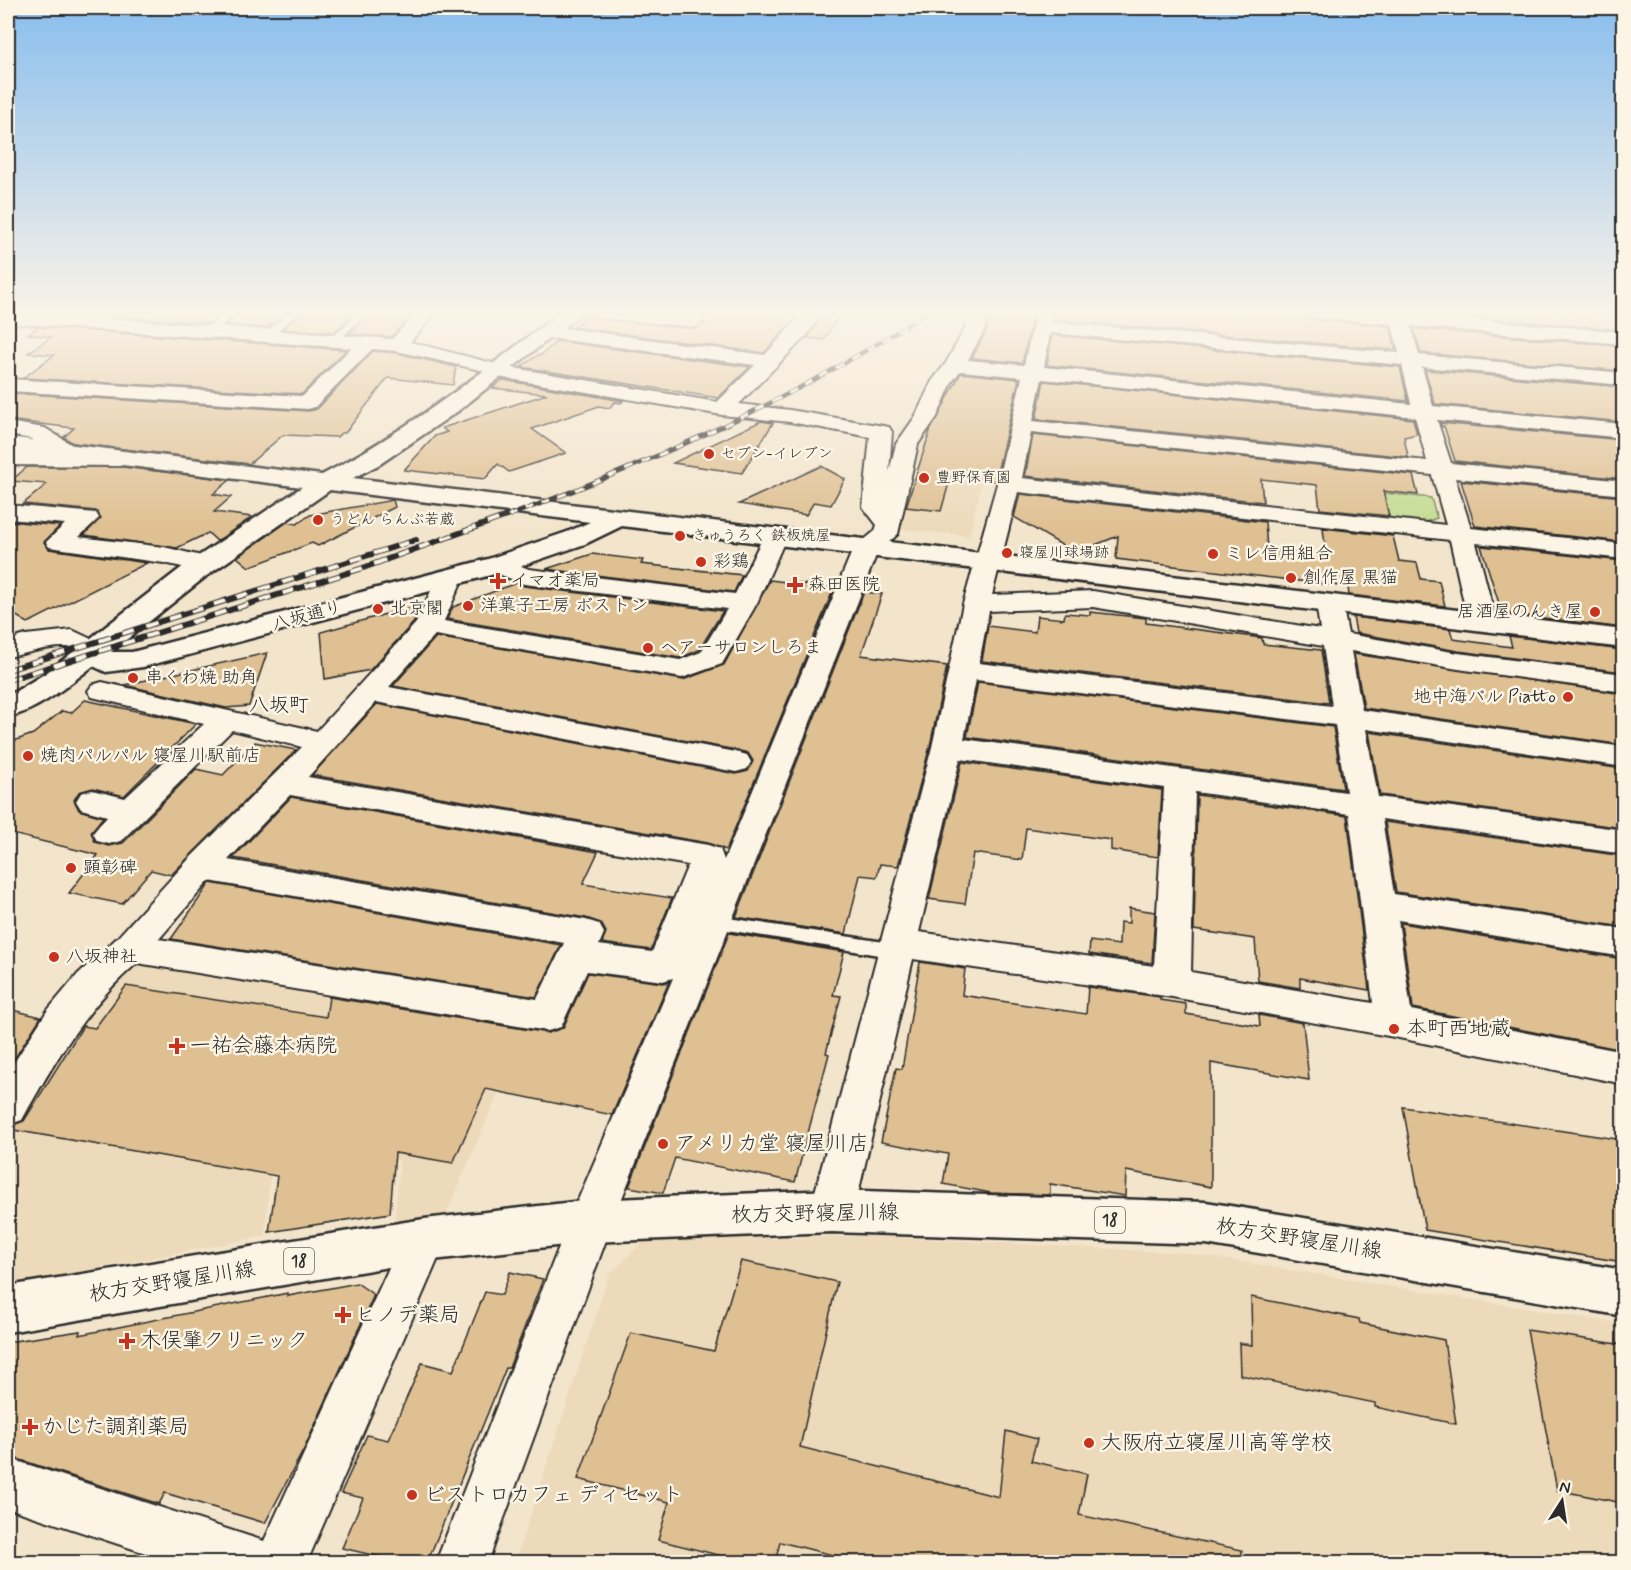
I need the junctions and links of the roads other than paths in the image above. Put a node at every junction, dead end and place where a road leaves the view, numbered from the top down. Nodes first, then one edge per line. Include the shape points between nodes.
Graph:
1 (326, 384) edge
2 (479, 384) edge
3 (581, 384) edge
4 (746, 384) edge
5 (940, 384) edge
6 (1031, 384) edge
7 (1153, 384) edge
8 (1417, 384) edge
9 (8, 385) edge
10 (931, 402) junction
11 (722, 409) junction
12 (1424, 412) junction
13 (1022, 426) junction
14 (8, 429) edge
15 (1623, 431) edge
16 (881, 432) junction
17 (8, 444) edge
18 (66, 451) junction
19 (126, 459) junction
20 (8, 470) edge
21 (1441, 470) junction
22 (325, 483) junction
23 (1009, 484) junction
24 (1623, 488) edge
25 (8, 512) edge
26 (618, 518) junction
27 (889, 525) junction
28 (1461, 534) junction
29 (774, 538) junction
30 (866, 549) junction
31 (1623, 552) edge
32 (986, 563) junction
33 (205, 564) junction
34 (498, 565) junction
35 (450, 579) junction
36 (744, 603) junction
37 (1329, 603) junction
38 (976, 604) junction
39 (1482, 621) junction
40 (428, 627) junction
41 (1623, 639) edge
42 (14, 640) edge
43 (1335, 640) junction
44 (94, 651) junction
45 (964, 670) junction
46 (1623, 682) edge
47 (102, 691) dead end
48 (369, 692) junction
49 (8, 708) edge
50 (1348, 717) junction
51 (226, 719) junction
52 (324, 742) junction
53 (947, 747) junction
54 (1623, 757) edge
55 (736, 762) dead end
56 (1180, 779) junction
57 (285, 784) junction
58 (92, 801) dead end
59 (1364, 805) junction
60 (1623, 842) edge
61 (201, 868) junction
62 (1376, 904) junction
63 (698, 938) junction
64 (1623, 943) edge
65 (898, 947) junction
66 (130, 948) junction
67 (578, 956) junction
68 (1172, 983) junction
69 (1394, 1022) junction
70 (1623, 1068) edge
71 (8, 1108) edge
72 (832, 1211) junction
73 (591, 1221) junction
74 (424, 1240) junction
75 (1623, 1293) edge
76 (8, 1309) edge
77 (8, 1483) edge
78 (251, 1563) edge
79 (281, 1563) edge
80 (462, 1563) edge

1 - 9 street via 308,403
2 - 22 street via 372,459
3 - 11 street
4 - 11 street
5 - 10 street
6 - 13 street
7 - 12 street
8 - 12 street
10 - 16 street
10 - 27 street via 926,417 907,444
11 - 16 street
12 - 15 street
12 - 21 street
13 - 21 street
13 - 23 street
14 - 18 street via 38,433
16 - 27 street via 875,507
17 - 18 street
18 - 19 street
19 - 20 street via 27,460
19 - 22 street
21 - 24 street
21 - 28 street
22 - 26 street
22 - 33 street
23 - 28 street
23 - 32 street
25 - 33 street via 87,518 58,542
26 - 29 street
26 - 34 street, 八坂通り via 576,538
27 - 30 street via 886,534
28 - 31 street
28 - 39 street
29 - 30 street
29 - 36 street
30 - 32 street
30 - 63 street
32 - 37 street
32 - 38 street
33 - 44 street via 123,624
34 - 35 street, 八坂通り
34 - 36 street via 524,576
35 - 40 street
35 - 44 street, 八坂通り via 133,661 106,663
36 - 40 street via 712,658 682,669
37 - 39 street
37 - 43 street
38 - 43 street via 1094,599
38 - 45 street
39 - 41 street
40 - 48 street
42 - 44 street via 72,638
43 - 46 street via 1458,661
43 - 50 street
44 - 49 street
45 - 50 street
45 - 53 street
47 - 51 street
48 - 52 street
48 - 55 street
50 - 54 street
50 - 59 street
51 - 52 street
51 - 58 street via 121,822
52 - 57 street
53 - 56 street
53 - 65 street
56 - 59 street
56 - 68 street
57 - 61 street
57 - 63 street via 708,857
59 - 60 street
59 - 62 street
61 - 66 street
61 - 67 street via 586,933
62 - 64 street
62 - 69 street
63 - 65 lane
63 - 67 street via 663,967
63 - 73 street
65 - 68 street
65 - 72 street
66 - 67 street via 548,1016
66 - 71 street via 100,972 49,1034
68 - 69 street
69 - 70 street
72 - 73 street, 枚方交野寝屋川線 / 18
72 - 75 street, 枚方交野寝屋川線 / 18 via 1206,1223
73 - 74 street, 枚方交野寝屋川線 / 18
73 - 80 street
74 - 76 street, 枚方交野寝屋川線 / 18
74 - 79 street
77 - 78 street

